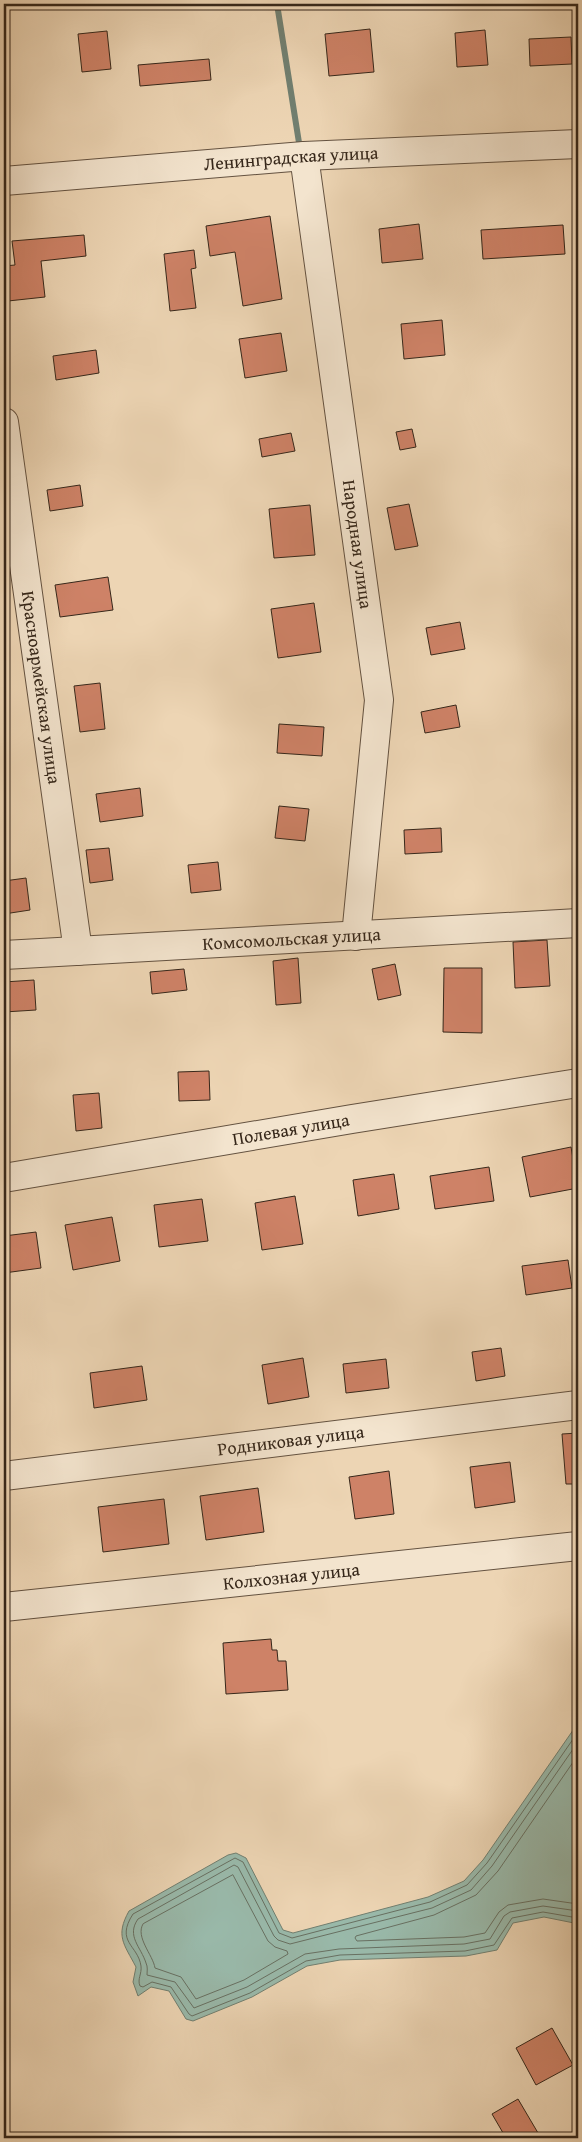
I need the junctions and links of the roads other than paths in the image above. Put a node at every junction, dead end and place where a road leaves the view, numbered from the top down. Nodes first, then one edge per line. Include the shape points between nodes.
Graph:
1 (578, 144) edge
2 (304, 156) junction
3 (4, 180) edge
4 (4, 422) edge
5 (578, 924) edge
6 (356, 936) junction
7 (78, 951) junction
8 (4, 955) edge
9 (578, 1083) edge
10 (4, 1178) edge
11 (578, 1405) edge
12 (4, 1476) edge
13 (578, 1546) edge
14 (4, 1607) edge

1 - 2 street, Ленинградская улица
2 - 3 street, Ленинградская улица
2 - 6 street, Народная улица via 379,700
4 - 7 street, Красноармейская улица
5 - 6 street, Комсомольская улица
6 - 7 street, Комсомольская улица
7 - 8 street, Комсомольская улица
9 - 10 street, Полевая улица
11 - 12 street, Родниковая улица
13 - 14 street, Колхозная улица

